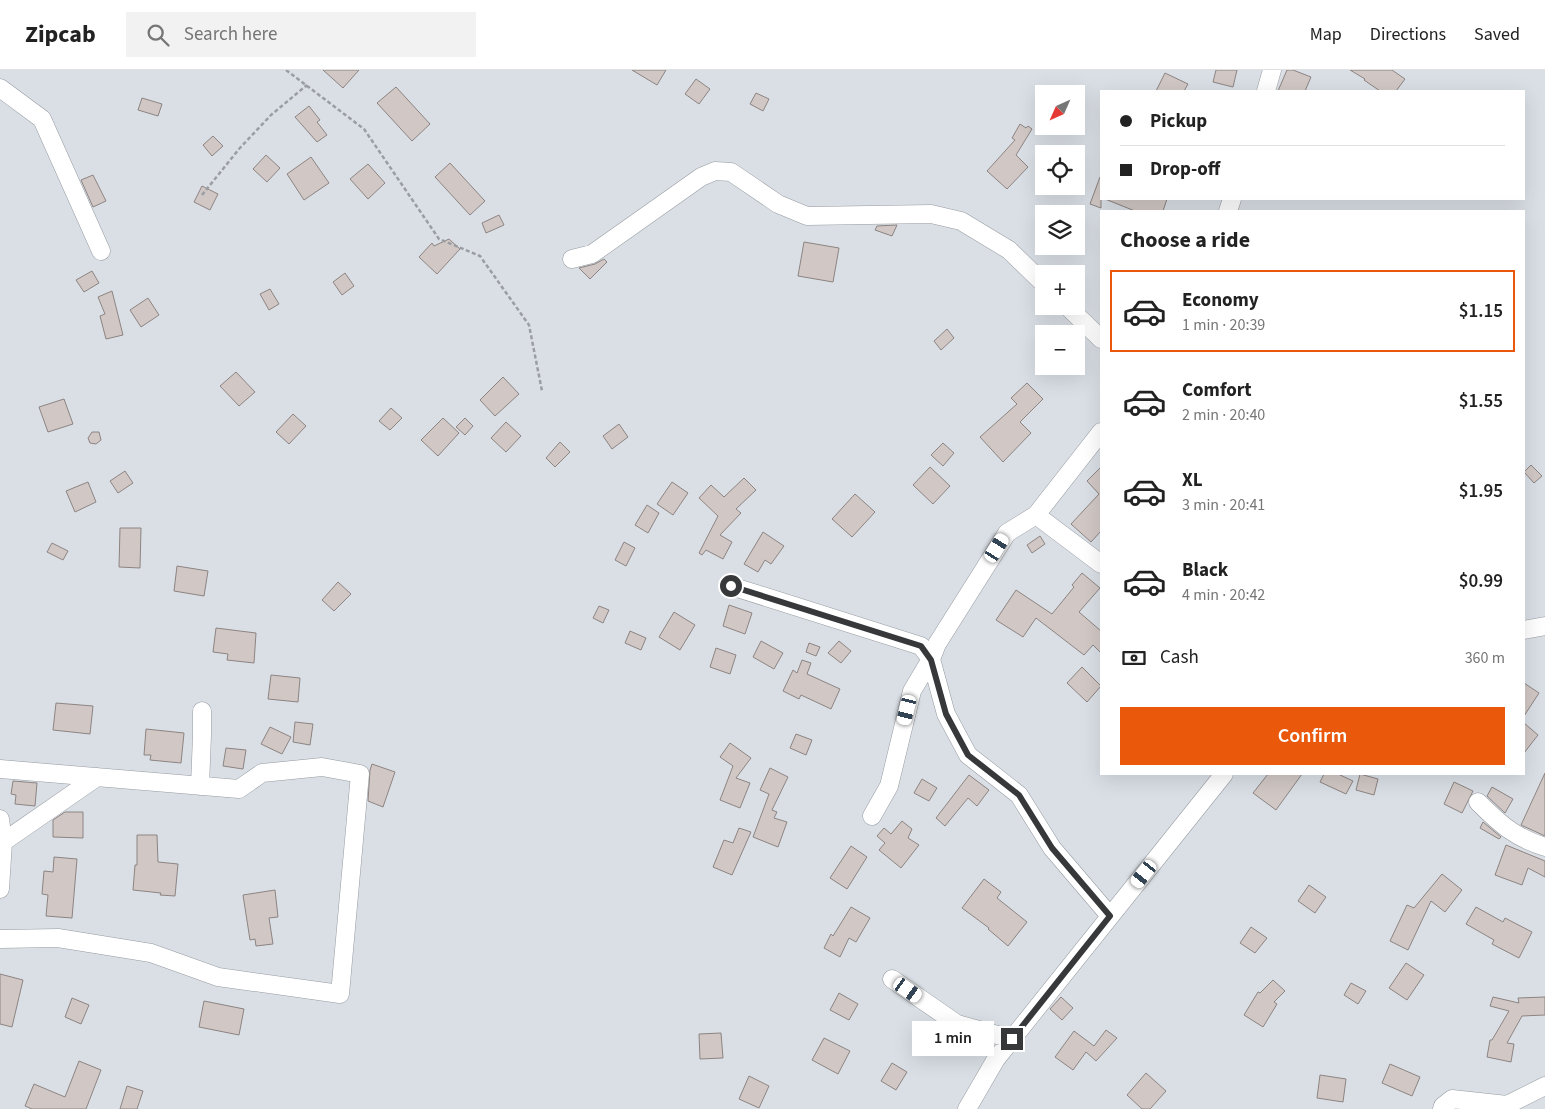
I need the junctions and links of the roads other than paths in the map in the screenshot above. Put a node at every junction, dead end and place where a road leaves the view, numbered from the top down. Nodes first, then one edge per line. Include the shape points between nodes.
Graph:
1 (1272, 70) edge
2 (0, 88) edge
3 (1266, 90) edge
4 (101, 251) dead end
5 (572, 259) dead end
6 (1035, 275) edge
7 (1076, 315) edge
8 (1100, 339) edge
9 (1100, 433) edge
10 (1036, 515) junction
11 (1100, 563) edge
12 (731, 586) dead end
13 (1545, 626) edge
14 (1525, 630) edge
15 (931, 660) junction
16 (202, 711) dead end
17 (0, 769) edge
18 (1223, 775) edge
19 (97, 777) junction
20 (200, 786) junction
21 (1478, 802) dead end
22 (872, 816) dead end
23 (0, 819) edge
24 (3, 842) junction
25 (1545, 847) edge
26 (0, 889) edge
27 (1110, 916) junction
28 (0, 939) edge
29 (892, 979) dead end
30 (1012, 1039) junction
31 (1545, 1086) edge
32 (967, 1109) edge
33 (1442, 1109) edge

1 - 3 street
2 - 4 street via 42,119
5 - 6 street via 592,254 700,177 715,171 731,172 778,204 807,216 932,214 961,221 1009,250
7 - 8 street
9 - 10 street
10 - 11 street
10 - 15 street via 1007,532 937,644
12 - 15 street via 921,646
13 - 14 street
15 - 22 street via 912,691 888,786
15 - 27 street via 946,714 968,755 1019,795 1052,848
16 - 20 street
17 - 19 street
18 - 27 street
19 - 20 street
19 - 24 street
20 - 28 street via 239,789 262,773 322,767 360,774 340,994 218,976 151,954 58,938
21 - 25 street via 1502,826 1526,841
23 - 24 street
24 - 26 street
27 - 30 street
29 - 30 street via 957,1024
30 - 32 street via 996,1059
31 - 33 street via 1507,1105 1452,1099

